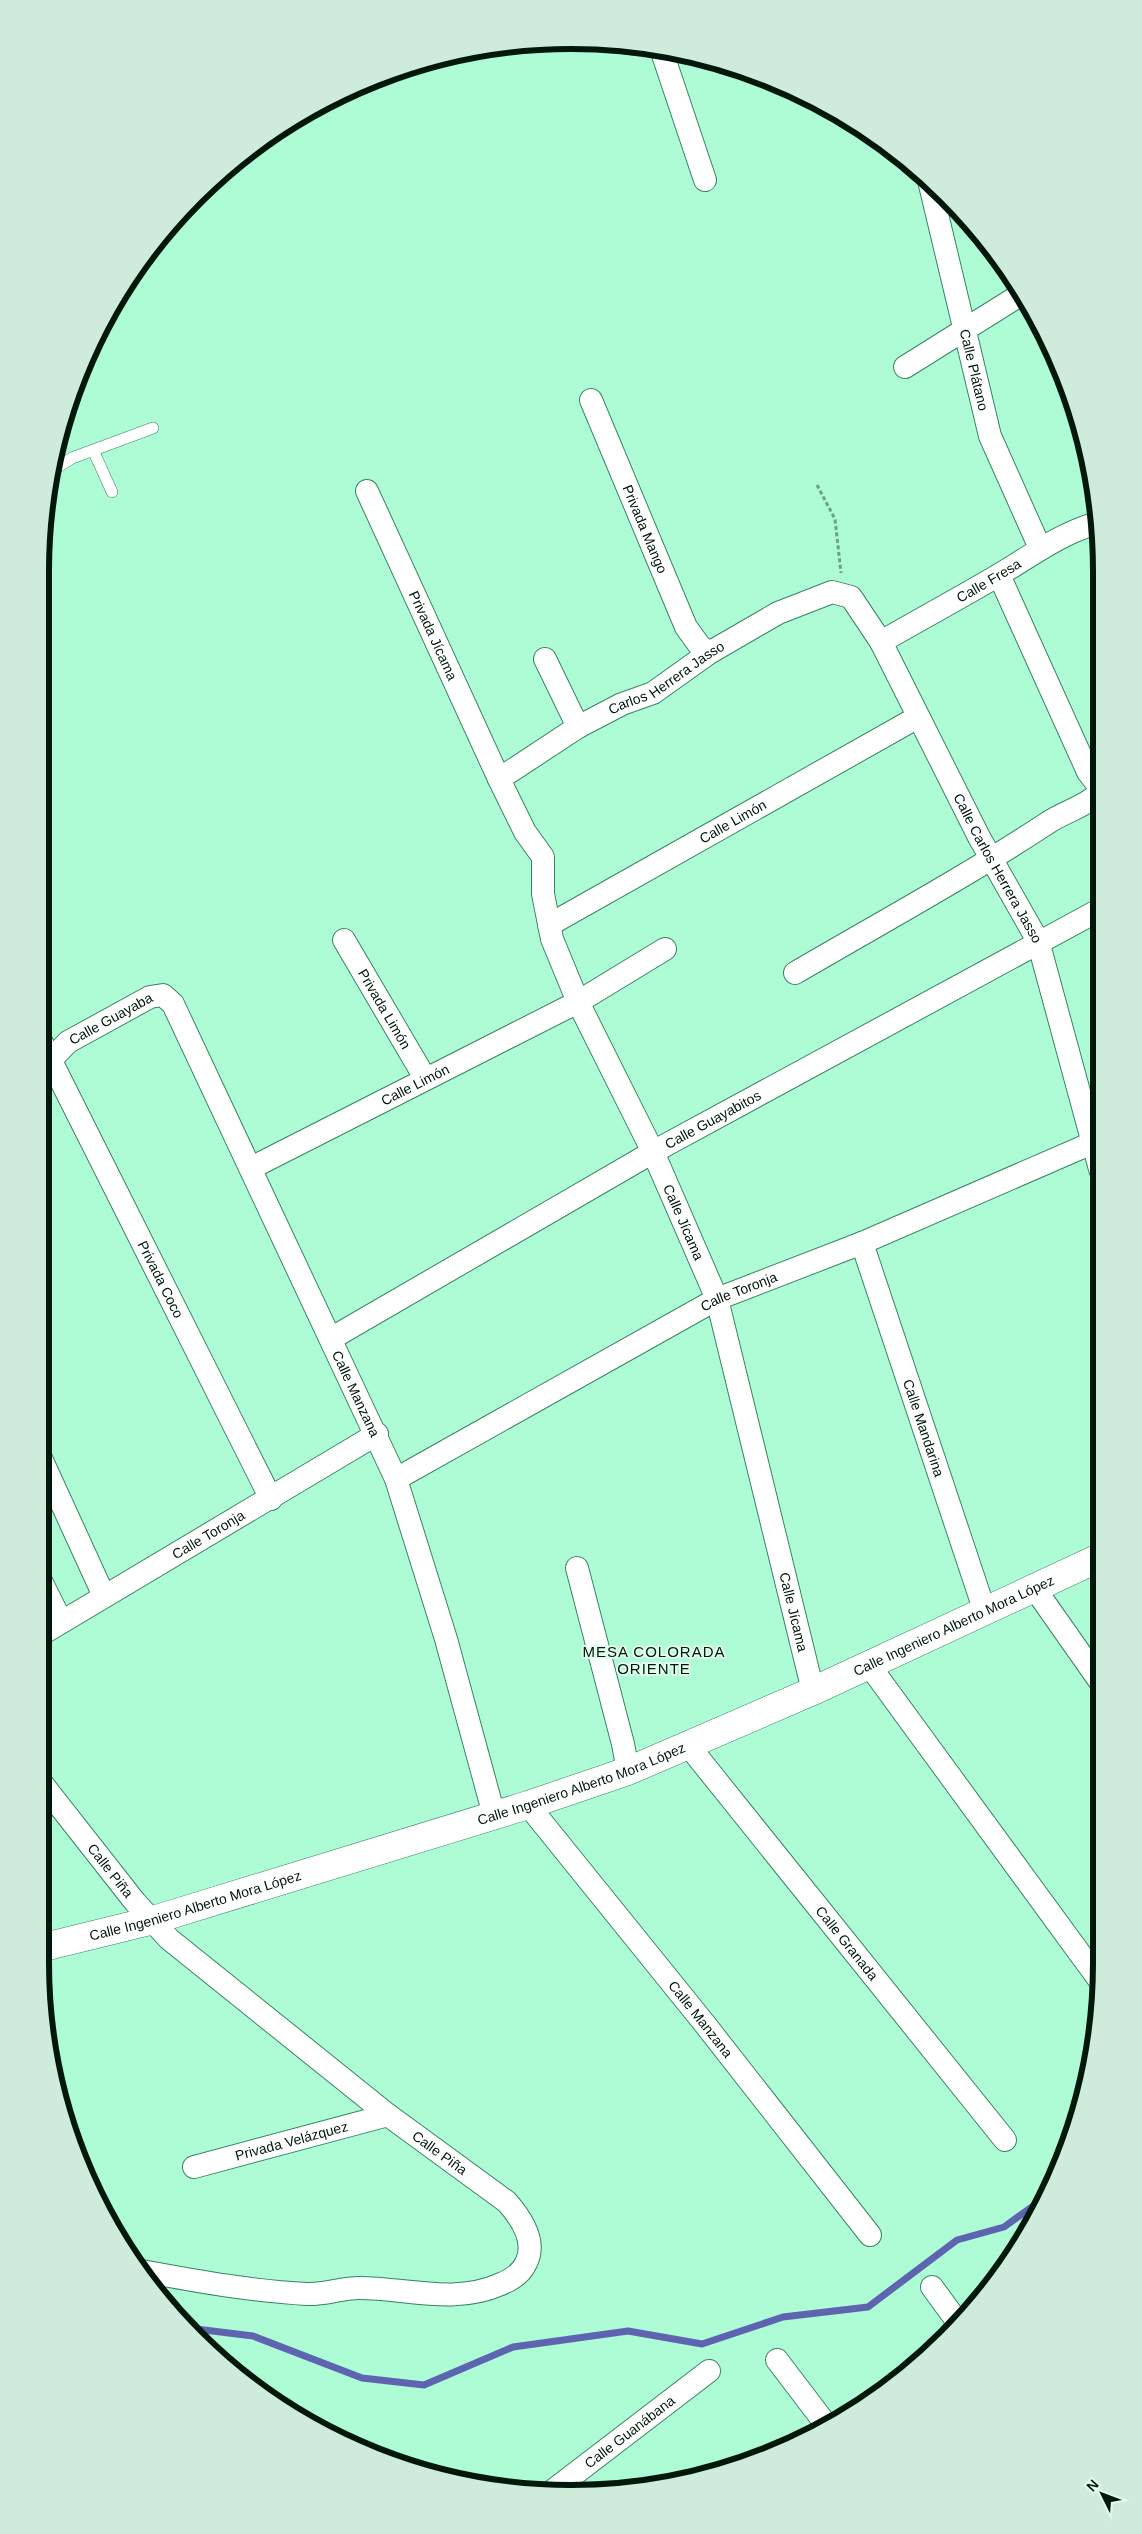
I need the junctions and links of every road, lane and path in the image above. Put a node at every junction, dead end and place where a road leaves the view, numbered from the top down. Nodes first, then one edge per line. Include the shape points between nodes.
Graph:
1 (664, 57) edge
2 (705, 180) dead end
3 (932, 194) edge
4 (1015, 298) edge
5 (963, 331) junction
6 (905, 367) dead end
7 (590, 400) dead end
8 (152, 428) dead end
9 (93, 450) junction
10 (60, 464) edge
11 (817, 485) dead end
12 (367, 491) dead end
13 (112, 492) dead end
14 (1091, 525) edge
15 (1040, 548) junction
16 (998, 575) junction
17 (842, 593) junction
18 (881, 642) junction
19 (709, 653) junction
20 (545, 659) dead end
21 (918, 716) junction
22 (578, 727) junction
23 (1093, 778) edge
24 (498, 779) junction
25 (1093, 798) edge
26 (992, 860) junction
27 (1093, 913) edge
28 (549, 925) junction
29 (344, 940) dead end
30 (1038, 941) junction
31 (665, 950) dead end
32 (795, 973) dead end
33 (163, 995) joint
34 (578, 1002) junction
35 (49, 1062) edge
36 (49, 1071) edge
37 (425, 1078) junction
38 (1093, 1131) edge
39 (1093, 1142) edge
40 (653, 1152) junction
41 (251, 1168) junction
42 (862, 1243) junction
43 (717, 1299) junction
44 (332, 1338) junction
45 (377, 1434) junction
46 (49, 1476) edge
47 (396, 1479) junction
48 (271, 1498) junction
49 (1093, 1561) edge
50 (577, 1568) dead end
51 (1035, 1589) junction
52 (104, 1596) junction
53 (49, 1597) edge
54 (985, 1612) junction
55 (61, 1621) junction
56 (49, 1629) edge
57 (869, 1665) junction
58 (1093, 1672) edge
59 (813, 1691) junction
60 (688, 1745) junction
61 (628, 1771) junction
62 (49, 1792) edge
63 (528, 1805) junction
64 (494, 1815) junction
65 (150, 1921) junction
66 (49, 1946) edge
67 (1093, 1971) edge
68 (388, 2114) junction
69 (1005, 2140) dead end
70 (194, 2167) dead end
71 (870, 2235) dead end
72 (151, 2273) edge
73 (932, 2287) dead end
74 (954, 2317) edge
75 (777, 2360) dead end
76 (708, 2371) dead end
77 (823, 2420) edge
78 (560, 2485) edge

1 - 2 street
3 - 5 street, Calle Plátano
4 - 5 street
5 - 6 street
5 - 15 street, Calle Plátano via 990,436
7 - 19 street, Privada Mango via 686,627
8 - 9 lane
9 - 10 lane
9 - 13 lane
11 - 17 path via 835,519
12 - 24 street, Privada Jícama
14 - 15 street, Calle Fresa
15 - 16 street, Calle Fresa
16 - 18 street, Calle Fresa
16 - 23 street
17 - 18 street, Calle Carlos Herrera Jasso via 856,602
17 - 19 street, Carlos Herrera Jasso via 820,595 778,613
18 - 21 street, Calle Carlos Herrera Jasso
19 - 22 street, Carlos Herrera Jasso via 653,693 622,704
20 - 22 street
21 - 26 street, Calle Carlos Herrera Jasso
21 - 28 street, Calle Limón
22 - 24 street, Carlos Herrera Jasso
24 - 28 street, Calle Jícama via 525,832 544,857 544,894
25 - 26 street via 1054,818
26 - 30 street, Calle Carlos Herrera Jasso
26 - 32 street
27 - 30 street, Calle Guayabitos
28 - 34 street, Calle Jícama
29 - 37 street, Privada Limón
30 - 38 street, Calle Carlos Herrera Jasso
30 - 40 street, Calle Guayabitos
31 - 34 street
33 - 35 street, Calle Guayaba via 150,997 68,1042
33 - 41 street, Calle Manzana via 173,1004
34 - 37 street, Calle Limón
34 - 40 street, Calle Jícama
36 - 48 street, Privada Coco
37 - 41 street, Calle Limón
39 - 42 street, Calle Toronja
40 - 43 street, Calle Jícama
40 - 44 street, Calle Guayabitos
41 - 44 street, Calle Manzana
42 - 43 street, Calle Toronja
42 - 54 street, Calle Mandarina
43 - 47 street, Calle Toronja
43 - 59 street, Calle Jícama
44 - 45 street, Calle Manzana
45 - 47 street, Calle Manzana
45 - 48 street, Calle Toronja
46 - 52 street
47 - 64 street, Calle Manzana via 446,1638
48 - 52 street, Calle Toronja
49 - 51 street, Calle Ingeniero Alberto Mora López
50 - 61 street
51 - 54 street, Calle Ingeniero Alberto Mora López
51 - 58 street
52 - 55 street, Calle Toronja
53 - 55 street
54 - 57 street, Calle Ingeniero Alberto Mora López
55 - 56 street, Calle Toronja
57 - 59 street, Calle Ingeniero Alberto Mora López
57 - 67 street
59 - 60 street, Calle Ingeniero Alberto Mora López
60 - 61 street, Calle Ingeniero Alberto Mora López
60 - 69 street, Calle Granada
61 - 63 street, Calle Ingeniero Alberto Mora López
62 - 65 street, Calle Piña
63 - 64 street, Calle Ingeniero Alberto Mora López
63 - 71 street, Calle Manzana
64 - 65 street, Calle Ingeniero Alberto Mora López
65 - 66 street, Calle Ingeniero Alberto Mora López
65 - 68 street, Calle Piña via 168,1939
68 - 70 street, Privada Velázquez
68 - 72 street, Calle Piña via 508,2202 516,2212 530,2247 529,2258 513,2278 470,2295 361,2288 308,2295
73 - 74 street
75 - 77 street
76 - 78 street, Calle Guanábana

